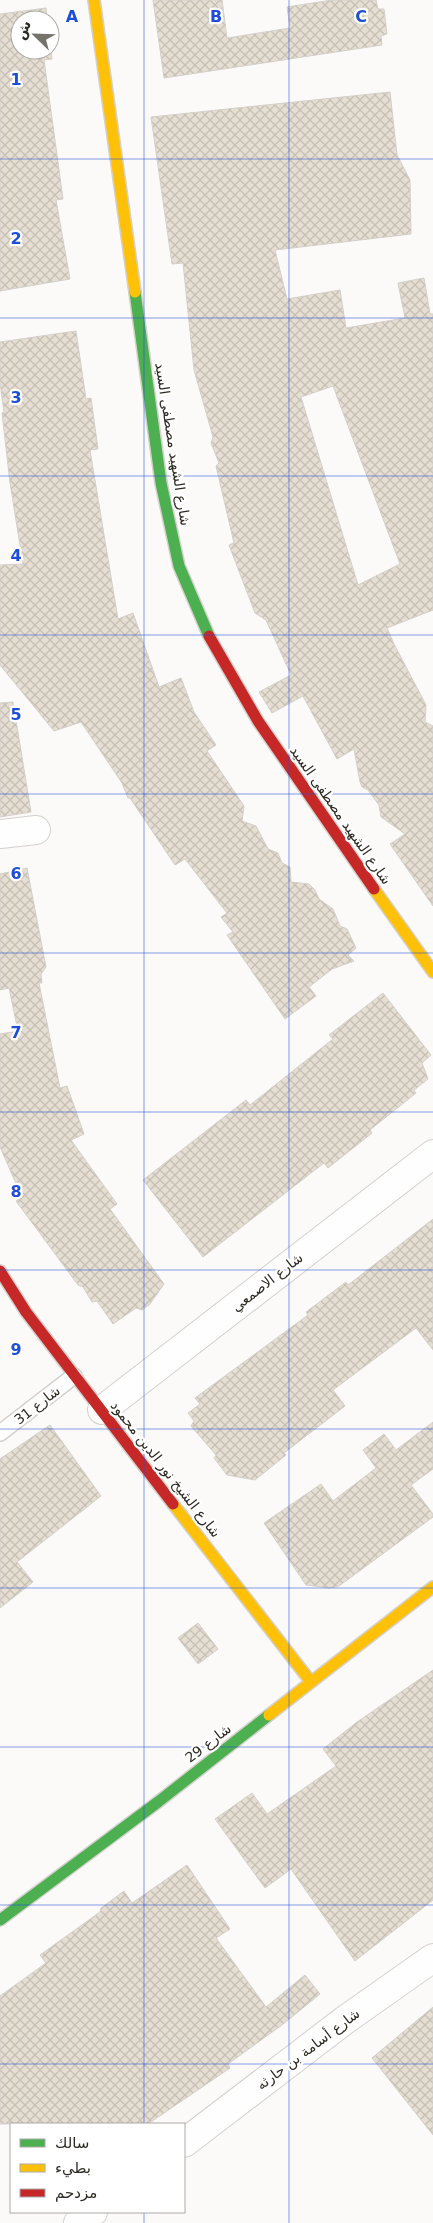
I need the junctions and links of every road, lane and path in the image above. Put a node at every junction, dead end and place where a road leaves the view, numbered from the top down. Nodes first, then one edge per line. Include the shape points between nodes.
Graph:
1 (94, 0) edge
2 (36, 830) dead end
3 (0, 834) edge
4 (433, 972) edge
5 (433, 1154) edge
6 (0, 1271) edge
7 (74, 1376) junction
8 (102, 1410) junction
9 (0, 1433) edge
10 (433, 1587) edge
11 (311, 1682) junction
12 (0, 1920) edge
13 (433, 1958) edge
14 (185, 2142) edge
15 (92, 2213) edge
16 (78, 2223) edge

1 - 4 street, شارع الشهيد مصطفى السيد via 161,483 179,566 214,646 258,721
2 - 3 street
5 - 8 street, شارع الاصمعي
6 - 7 street, شارع الشيخ نور الدين محمود
7 - 8 street, شارع الشيخ نور الدين محمود
7 - 9 lane, شارع 31
8 - 11 street, شارع الشيخ نور الدين محمود
10 - 11 street, شارع 29
11 - 12 street, شارع 29
13 - 14 street, شارع أسامة بن حارثه via 345,2020
15 - 16 street

